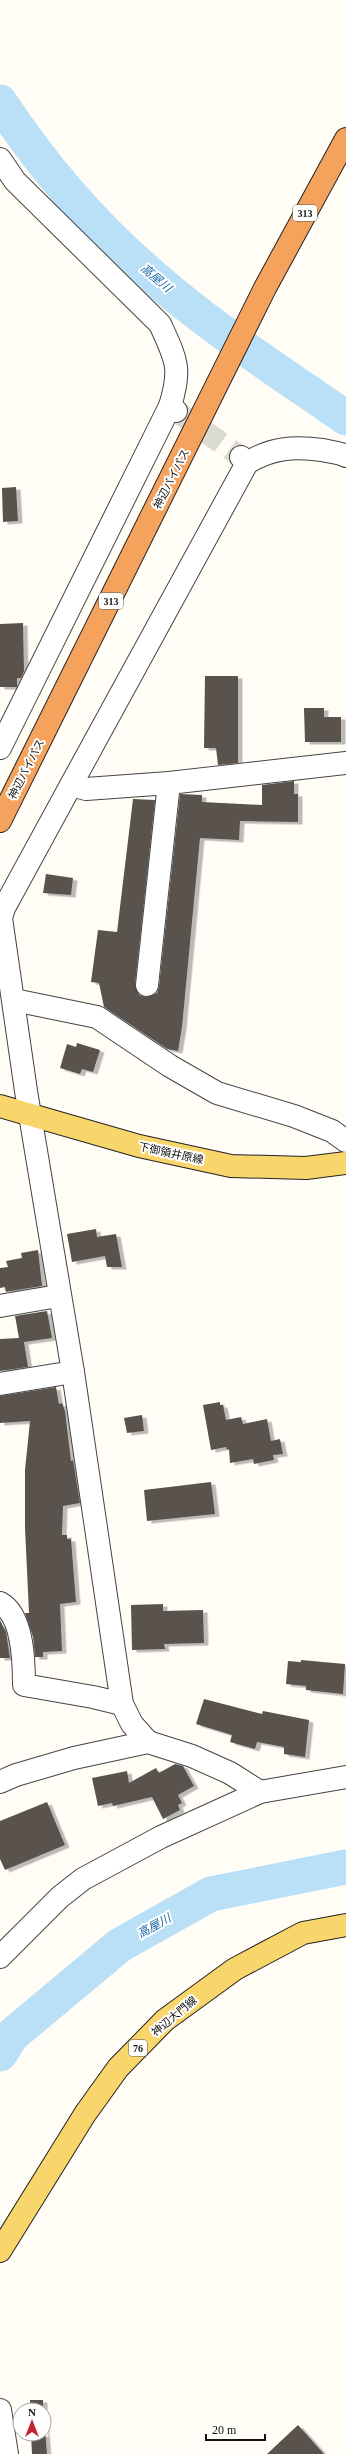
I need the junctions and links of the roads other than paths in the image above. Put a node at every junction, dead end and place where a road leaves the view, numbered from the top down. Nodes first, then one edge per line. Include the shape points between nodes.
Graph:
1 (346, 139) edge
2 (0, 159) edge
3 (346, 456) edge
4 (0, 748) edge
5 (346, 763) edge
6 (169, 783) junction
7 (71, 785) junction
8 (0, 821) edge
9 (147, 986) dead end
10 (14, 1000) junction
11 (0, 1106) edge
12 (30, 1114) junction
13 (346, 1140) edge
14 (346, 1163) edge
15 (58, 1296) junction
16 (0, 1306) edge
17 (72, 1372) junction
18 (0, 1384) edge
19 (0, 1603) edge
20 (122, 1704) junction
21 (148, 1742) junction
22 (346, 1777) edge
23 (0, 1782) edge
24 (260, 1792) junction
25 (346, 1925) edge
26 (0, 1957) edge
27 (0, 2251) edge
28 (0, 2410) edge
29 (7, 2454) edge

1 - 8 highway, 神辺バイパス / 313 via 265,288
2 - 4 street via 15,181 160,324 172,350 178,374 173,409
3 - 7 street via 303,447 280,448 244,460
5 - 6 street
6 - 7 street via 86,789
6 - 9 street
7 - 10 street via 1,918
10 - 12 street
10 - 13 street via 97,1017 217,1094 294,1116 332,1131
11 - 12 main road, 下御領井原線
12 - 14 main road, 下御領井原線 via 139,1146 231,1166 306,1168
12 - 15 street
15 - 16 street
15 - 17 street
17 - 18 street
17 - 20 street
19 - 20 street via 6,1607 20,1634 24,1685
20 - 21 street via 132,1724
21 - 23 street via 74,1758
21 - 24 street via 192,1756 230,1773
22 - 24 street
24 - 26 street via 161,1837 83,1879 60,1897
25 - 27 main road, 神辺大門線 / 76 via 303,1933 235,1969 165,2020 118,2068 85,2114
28 - 29 street

